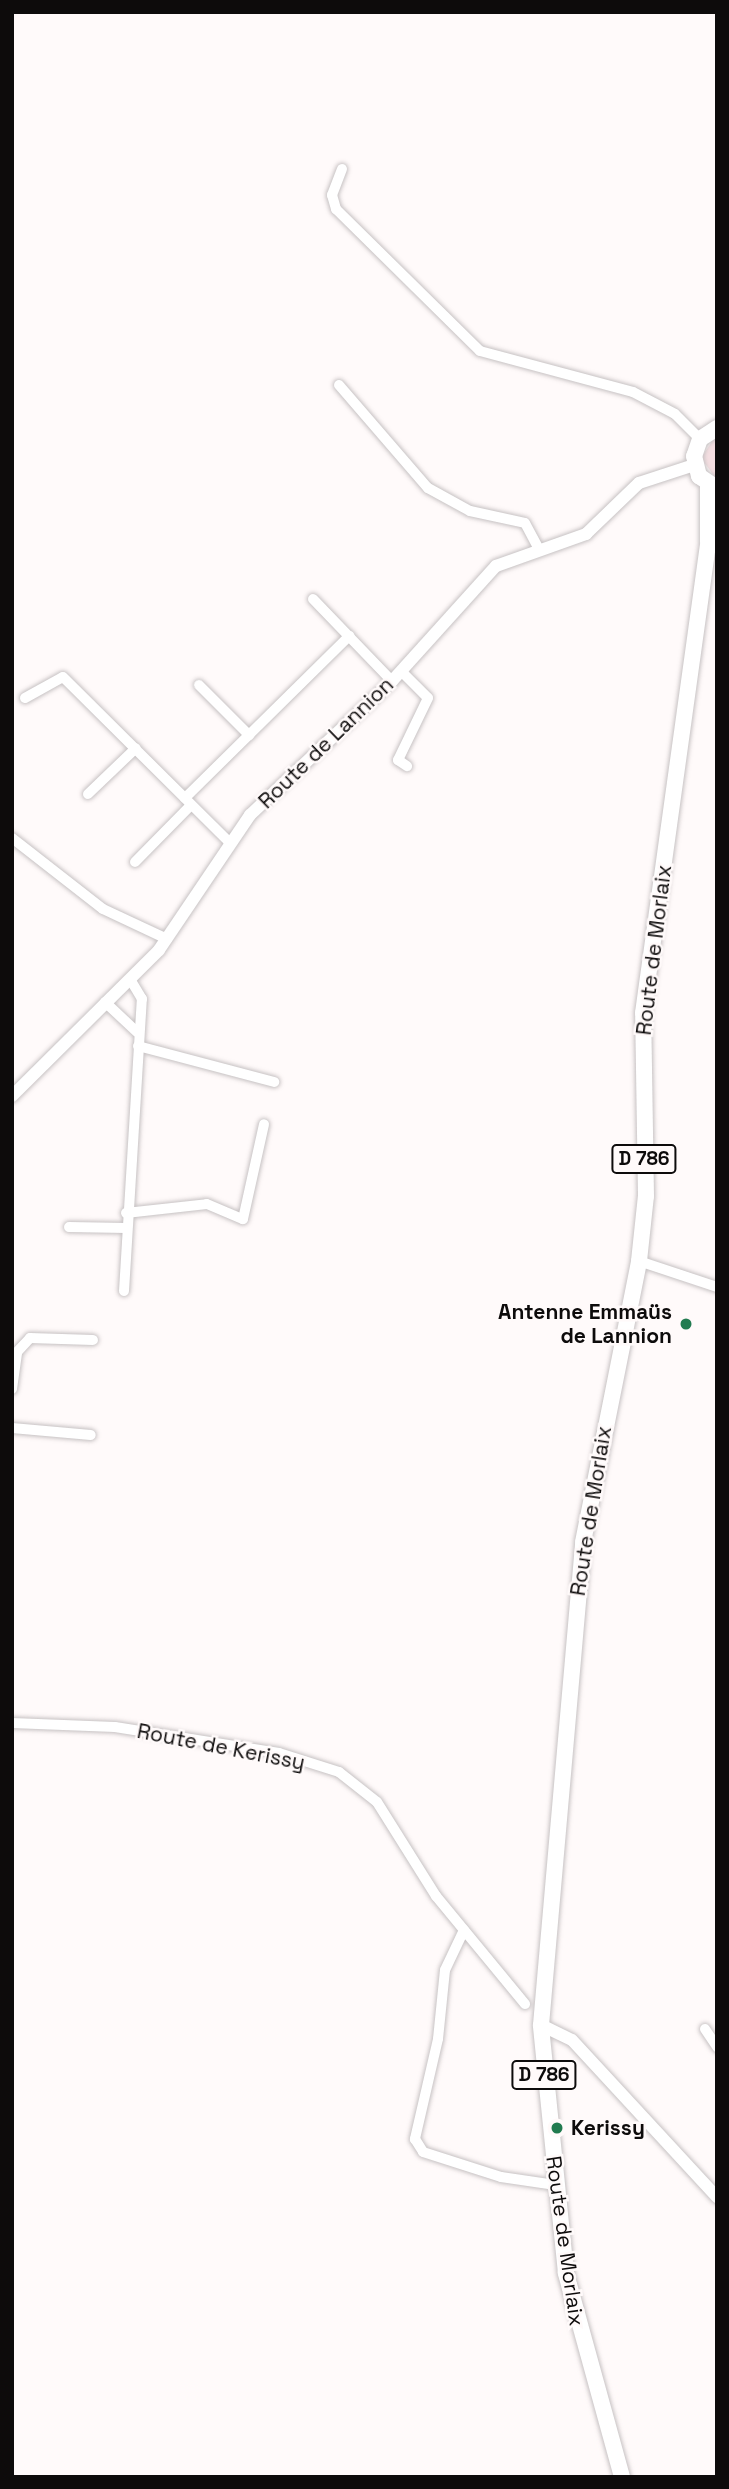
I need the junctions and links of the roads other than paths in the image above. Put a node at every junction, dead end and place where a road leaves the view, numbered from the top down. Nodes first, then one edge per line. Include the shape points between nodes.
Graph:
1 (342, 169) dead end
2 (339, 385) dead end
3 (717, 428) edge
4 (700, 439) junction
5 (694, 465) junction
6 (712, 486) edge
7 (717, 522) edge
8 (708, 542) junction
9 (537, 546) junction
10 (313, 599) dead end
11 (349, 636) junction
12 (401, 671) junction
13 (392, 681) junction
14 (200, 685) dead end
15 (25, 698) dead end
16 (249, 735) junction
17 (136, 748) junction
18 (407, 766) dead end
19 (88, 794) dead end
20 (188, 801) junction
21 (12, 838) edge
22 (228, 841) junction
23 (135, 862) dead end
24 (167, 939) junction
25 (130, 979) junction
26 (106, 1002) junction
27 (137, 1032) junction
28 (138, 1046) junction
29 (274, 1082) dead end
30 (12, 1096) edge
31 (264, 1124) dead end
32 (126, 1213) junction
33 (69, 1227) dead end
34 (126, 1228) junction
35 (639, 1261) junction
36 (717, 1287) edge
37 (124, 1291) dead end
38 (93, 1340) dead end
39 (12, 1389) edge
40 (12, 1428) edge
41 (91, 1435) dead end
42 (12, 1723) edge
43 (464, 1930) junction
44 (525, 2004) dead end
45 (541, 2025) junction
46 (705, 2029) dead end
47 (717, 2047) edge
48 (555, 2185) junction
49 (717, 2197) edge
50 (622, 2477) edge

1 - 4 street via 332,195 336,209 480,351 633,392 668,409
2 - 9 street via 428,488 470,510 526,523
3 - 4 main road
4 - 5 main road
5 - 6 main road
5 - 9 street, Route de Lannion via 639,483 586,534
6 - 8 main road, Route de Morlaix / D 786
7 - 8 main road, Route de Morlaix / D 786
8 - 35 main road, Route de Morlaix / D 786 via 643,1013 646,1196
9 - 12 street, Route de Lannion via 496,566
10 - 11 street
11 - 13 street
11 - 16 street
12 - 13 street, Route de Lannion
12 - 18 street via 428,698 398,760
13 - 22 street, Route de Lannion
14 - 16 street
15 - 17 street via 63,677
16 - 20 street
17 - 19 street
17 - 20 street
20 - 22 street
20 - 23 street
21 - 24 street via 103,909
22 - 24 street, Route de Lannion
24 - 25 street, Route de Lannion
25 - 26 street, Route de Lannion
25 - 27 street via 142,999
26 - 27 street
26 - 30 street, Route de Lannion
27 - 28 street
28 - 29 street
28 - 32 street
31 - 32 street via 243,1219 207,1204
32 - 34 street
33 - 34 street
34 - 37 street
35 - 36 street
35 - 45 main road, Route de Morlaix / D 786 via 583,1542
38 - 39 street via 30,1338 17,1352
40 - 41 street
42 - 43 street, Route de Kerissy via 115,1727 279,1753 339,1772 377,1802
43 - 44 street, Route de Kerissy
43 - 48 street via 445,1970 438,2039 415,2139 423,2152 501,2177
45 - 48 main road, Route de Morlaix / D 786
45 - 49 street via 572,2040 669,2138
46 - 47 street
48 - 50 main road, Route de Morlaix / D 786 via 578,2334

